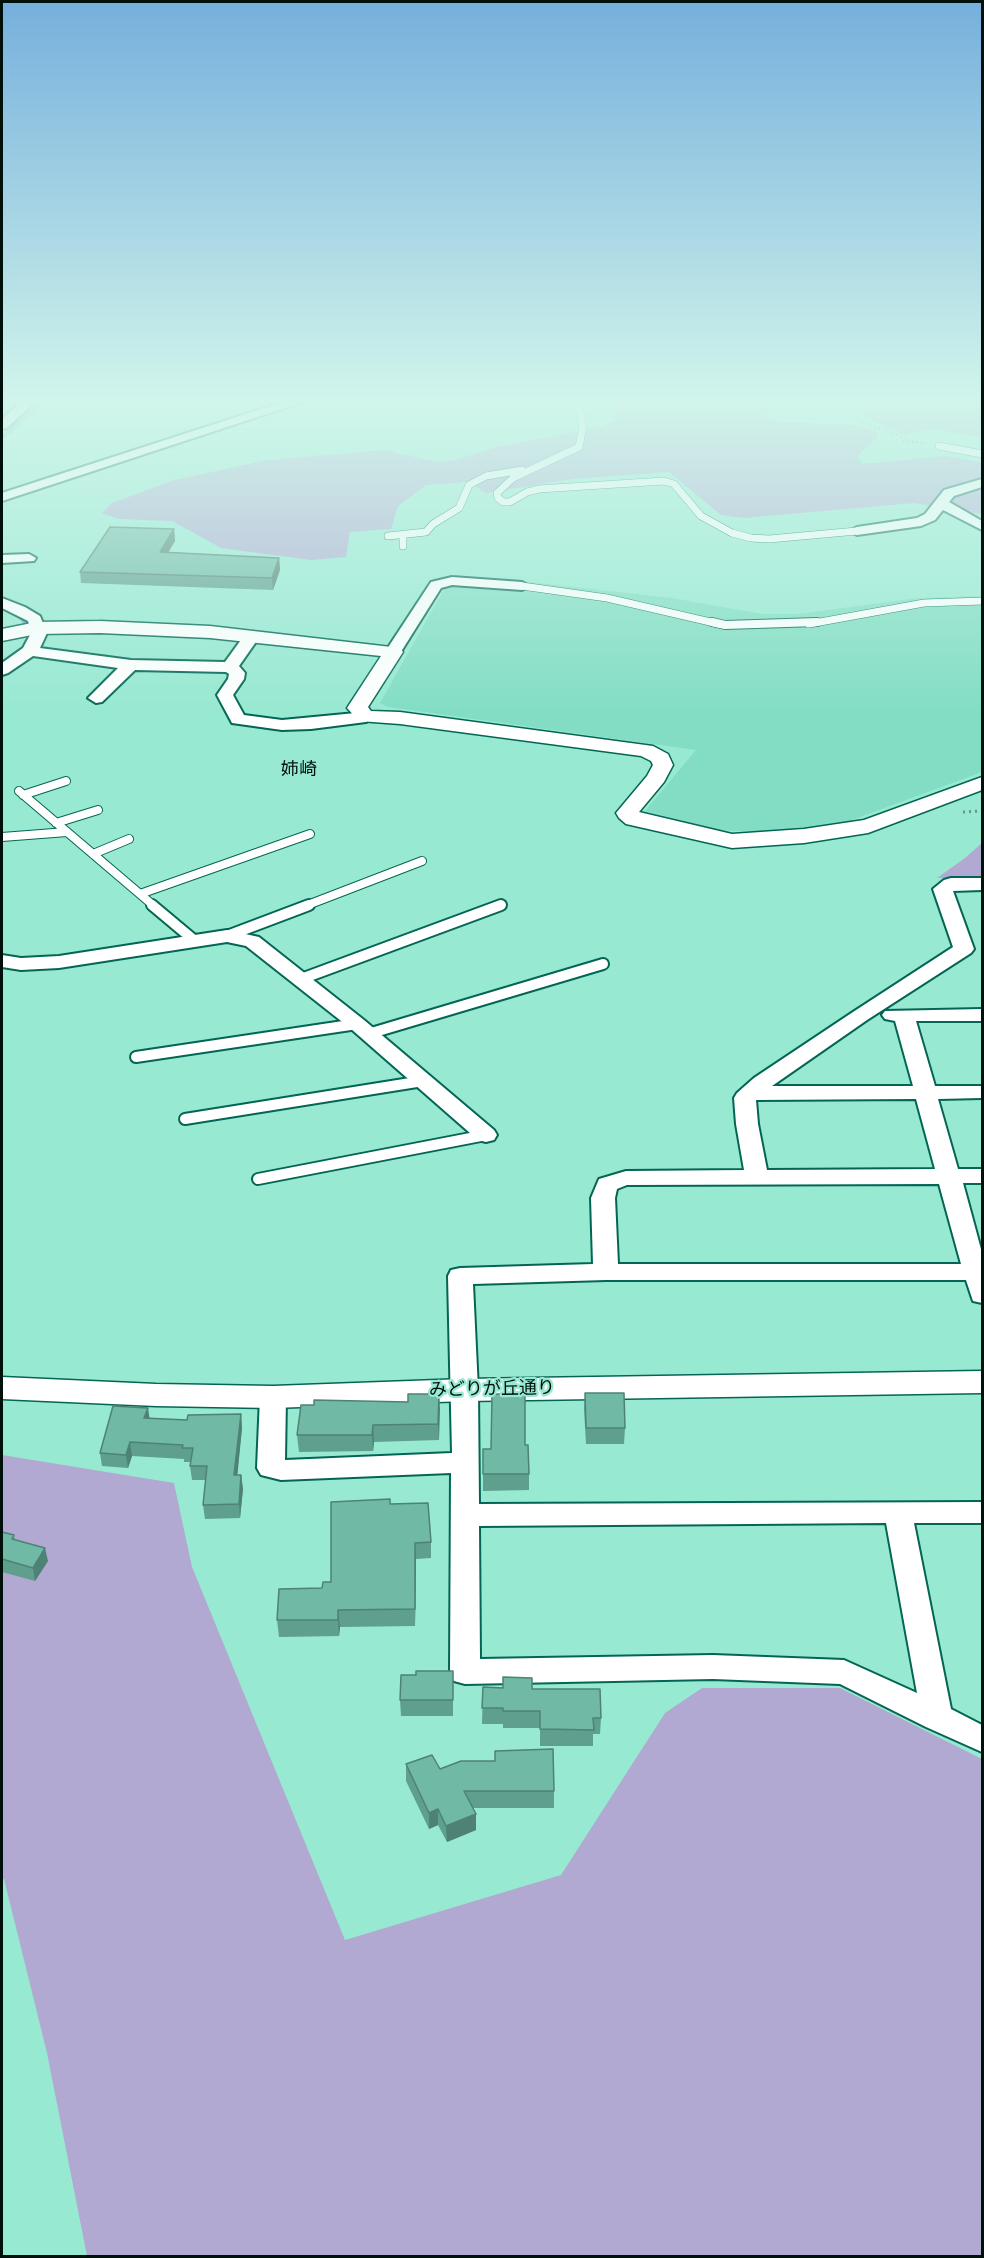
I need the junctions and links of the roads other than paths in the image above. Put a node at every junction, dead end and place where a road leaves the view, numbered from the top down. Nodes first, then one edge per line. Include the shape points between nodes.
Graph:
1 (461, 502) edge
2 (690, 502) edge
3 (942, 504) joint
4 (982, 526) edge
5 (857, 531) joint
6 (403, 534) junction
7 (388, 536) dead end
8 (403, 546) dead end
9 (29, 558) dead end
10 (2, 559) edge
11 (522, 586) joint
12 (982, 601) edge
13 (2, 603) edge
14 (38, 628) junction
15 (2, 635) edge
16 (252, 636) junction
17 (30, 651) junction
18 (393, 652) junction
19 (131, 665) junction
20 (230, 667) junction
21 (2, 670) edge
22 (96, 698) dead end
23 (366, 717) junction
24 (66, 781) dead end
25 (982, 783) edge
26 (99, 810) dead end
27 (56, 823) junction
28 (67, 832) junction
29 (310, 834) dead end
30 (2, 837) edge
31 (129, 839) dead end
32 (93, 854) junction
33 (422, 861) dead end
34 (982, 884) edge
35 (140, 894) junction
36 (501, 905) dead end
37 (227, 936) junction
38 (195, 941) junction
39 (973, 949) edge
40 (2, 961) edge
41 (603, 964) dead end
42 (301, 979) junction
43 (904, 1015) junction
44 (982, 1015) edge
45 (860, 1016) junction
46 (363, 1029) junction
47 (136, 1057) dead end
48 (423, 1080) junction
49 (926, 1092) junction
50 (982, 1092) edge
51 (751, 1093) junction
52 (185, 1119) dead end
53 (486, 1135) joint
54 (757, 1176) junction
55 (949, 1176) junction
56 (982, 1176) edge
57 (258, 1179) dead end
58 (606, 1272) junction
59 (980, 1280) edge
60 (982, 1382) edge
61 (2, 1388) edge
62 (465, 1390) junction
63 (273, 1397) junction
64 (465, 1462) junction
65 (982, 1512) edge
66 (898, 1513) junction
67 (466, 1515) junction
68 (937, 1718) junction
69 (982, 1739) edge

1 - 6 lane via 426,532
2 - 5 lane via 701,516 732,533 752,538
3 - 4 street
3 - 5 street via 921,522
6 - 7 lane
6 - 8 lane
9 - 10 street
11 - 12 lane via 607,598 725,625 807,624 924,603
11 - 18 street via 452,580 436,585
13 - 14 street via 20,610
14 - 15 street
14 - 16 street via 100,627
14 - 17 street
16 - 18 street
16 - 20 street
17 - 19 street
17 - 21 street
18 - 23 street via 357,708
19 - 20 street
19 - 22 street
20 - 23 street via 237,673 236,679 225,695 238,719 282,725
23 - 25 street via 646,750 661,758 663,765 627,813 634,819 732,841 868,826
24 - 27 lane via 21,793
26 - 27 lane
27 - 28 lane
28 - 30 lane
28 - 32 lane
29 - 35 lane
31 - 32 lane
32 - 35 lane
33 - 37 lane
34 - 39 street via 951,884 943,889
35 - 38 lane
36 - 42 lane
37 - 38 street
37 - 42 street via 252,941
38 - 40 street via 59,962
39 - 45 street
41 - 46 lane
42 - 46 street
43 - 44 street
43 - 45 street
43 - 49 street
45 - 51 street
46 - 47 lane
46 - 48 street
48 - 52 lane
48 - 53 street
49 - 50 street
49 - 51 street
49 - 55 street
51 - 54 street via 745,1098
53 - 57 lane
54 - 55 street
54 - 58 street via 626,1178 607,1184 603,1198
55 - 56 street
55 - 59 street
58 - 59 street
58 - 62 street via 460,1276
60 - 62 street, みどりが丘通り
61 - 63 street, みどりが丘通り
62 - 63 street, みどりが丘通り
62 - 64 street
63 - 64 street via 271,1468
64 - 67 street
65 - 66 street
66 - 67 street
66 - 68 street
67 - 68 street via 465,1672 713,1667 844,1672
68 - 69 street

